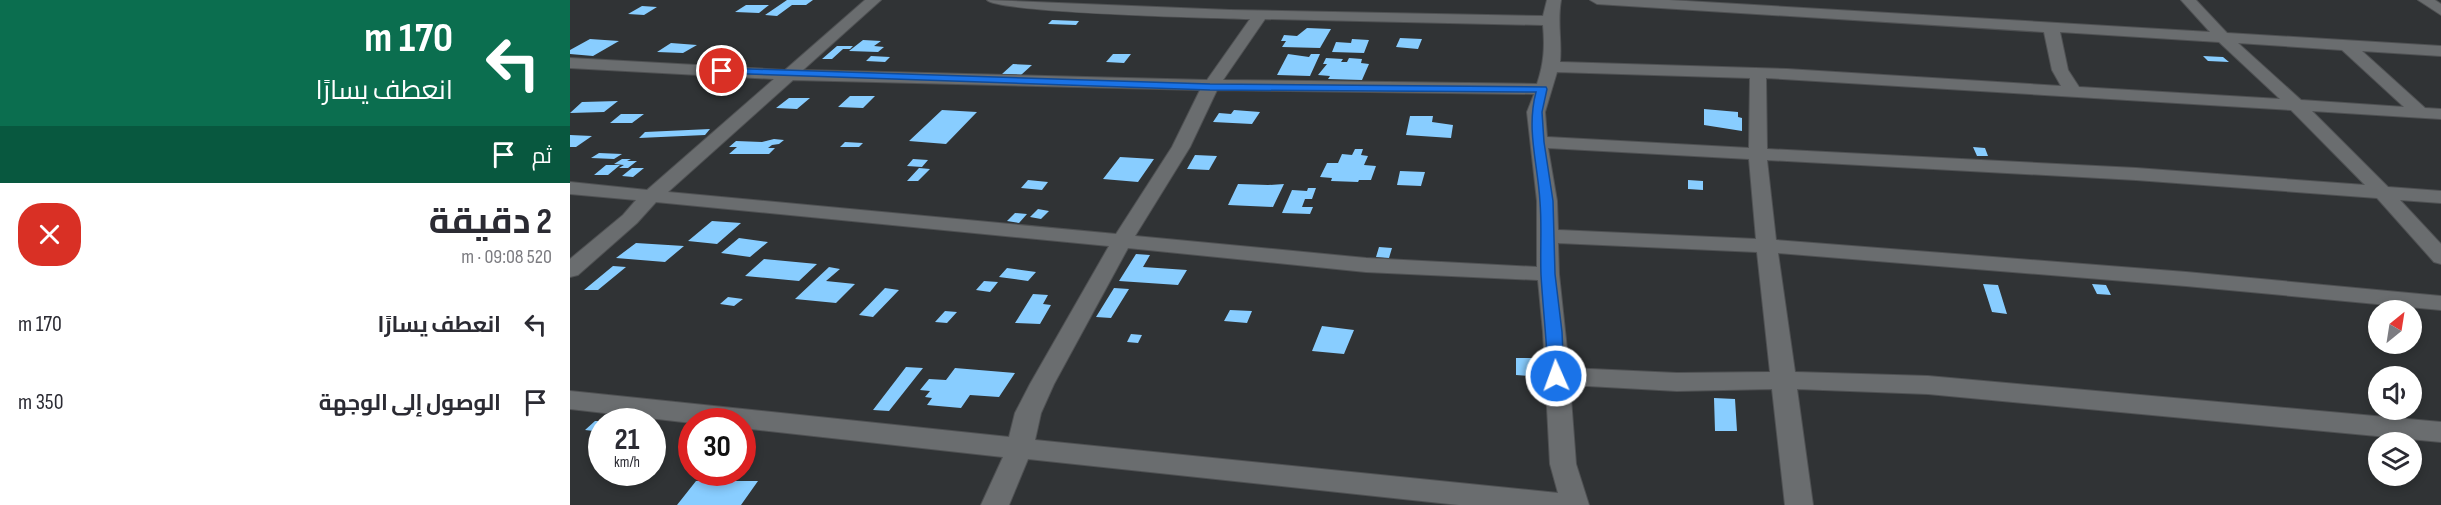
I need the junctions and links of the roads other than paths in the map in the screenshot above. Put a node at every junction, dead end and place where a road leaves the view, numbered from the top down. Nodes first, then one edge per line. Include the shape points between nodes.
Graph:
1 (874, 0) edge
2 (994, 0) edge
3 (1356, 0) edge
4 (1597, 0) edge
5 (2188, 0) edge
6 (2425, 0) edge
7 (1552, 10) edge
8 (2441, 11) edge
9 (1261, 14) junction
10 (1349, 16) junction
11 (2051, 28) junction
12 (2223, 38) junction
13 (2346, 45) junction
14 (2441, 51) edge
15 (570, 63) edge
16 (1551, 67) junction
17 (1758, 73) junction
18 (792, 75) junction
19 (1210, 87) junction
20 (1542, 89) junction
21 (2073, 91) junction
22 (2297, 106) junction
23 (2421, 113) junction
24 (2441, 114) edge
25 (1538, 142) junction
26 (1757, 153) junction
27 (570, 188) edge
28 (2383, 193) junction
29 (651, 196) junction
30 (2441, 197) edge
31 (1548, 236) junction
32 (1121, 243) junction
33 (1767, 246) junction
34 (2441, 257) edge
35 (570, 270) edge
36 (1548, 274) junction
37 (2441, 303) edge
38 (1556, 376) junction
39 (1783, 380) junction
40 (570, 400) edge
41 (2441, 432) edge
42 (1020, 447) junction
43 (995, 505) edge
44 (1564, 505) edge
45 (1575, 505) edge
46 (1799, 505) edge

1 - 18 street
2 - 9 street
3 - 10 street
4 - 11 street
5 - 12 street
6 - 8 street
7 - 10 street
7 - 16 street
9 - 10 street
9 - 19 street
11 - 12 street
11 - 21 street via 2060,70
12 - 13 street
12 - 22 street
13 - 14 street
13 - 23 street
15 - 18 street
16 - 17 street
16 - 20 street
17 - 21 street
17 - 26 street
18 - 19 street
18 - 29 street
19 - 20 street
19 - 32 street via 1180,147
20 - 25 street via 1536,112
21 - 22 street
22 - 23 street
22 - 28 street
23 - 24 street
25 - 26 street
25 - 31 street
26 - 28 street via 2136,174
26 - 33 street via 1760,210
27 - 29 street
28 - 30 street
28 - 34 street
29 - 32 street
29 - 35 street
31 - 33 street
31 - 36 street
32 - 36 street via 1366,265
32 - 42 street via 1042,384 1028,413
33 - 37 street
33 - 39 street
36 - 38 street
38 - 39 street via 1677,382
38 - 45 street via 1563,464
39 - 41 street via 1940,386
39 - 46 street
40 - 42 street
42 - 43 street
42 - 44 street

